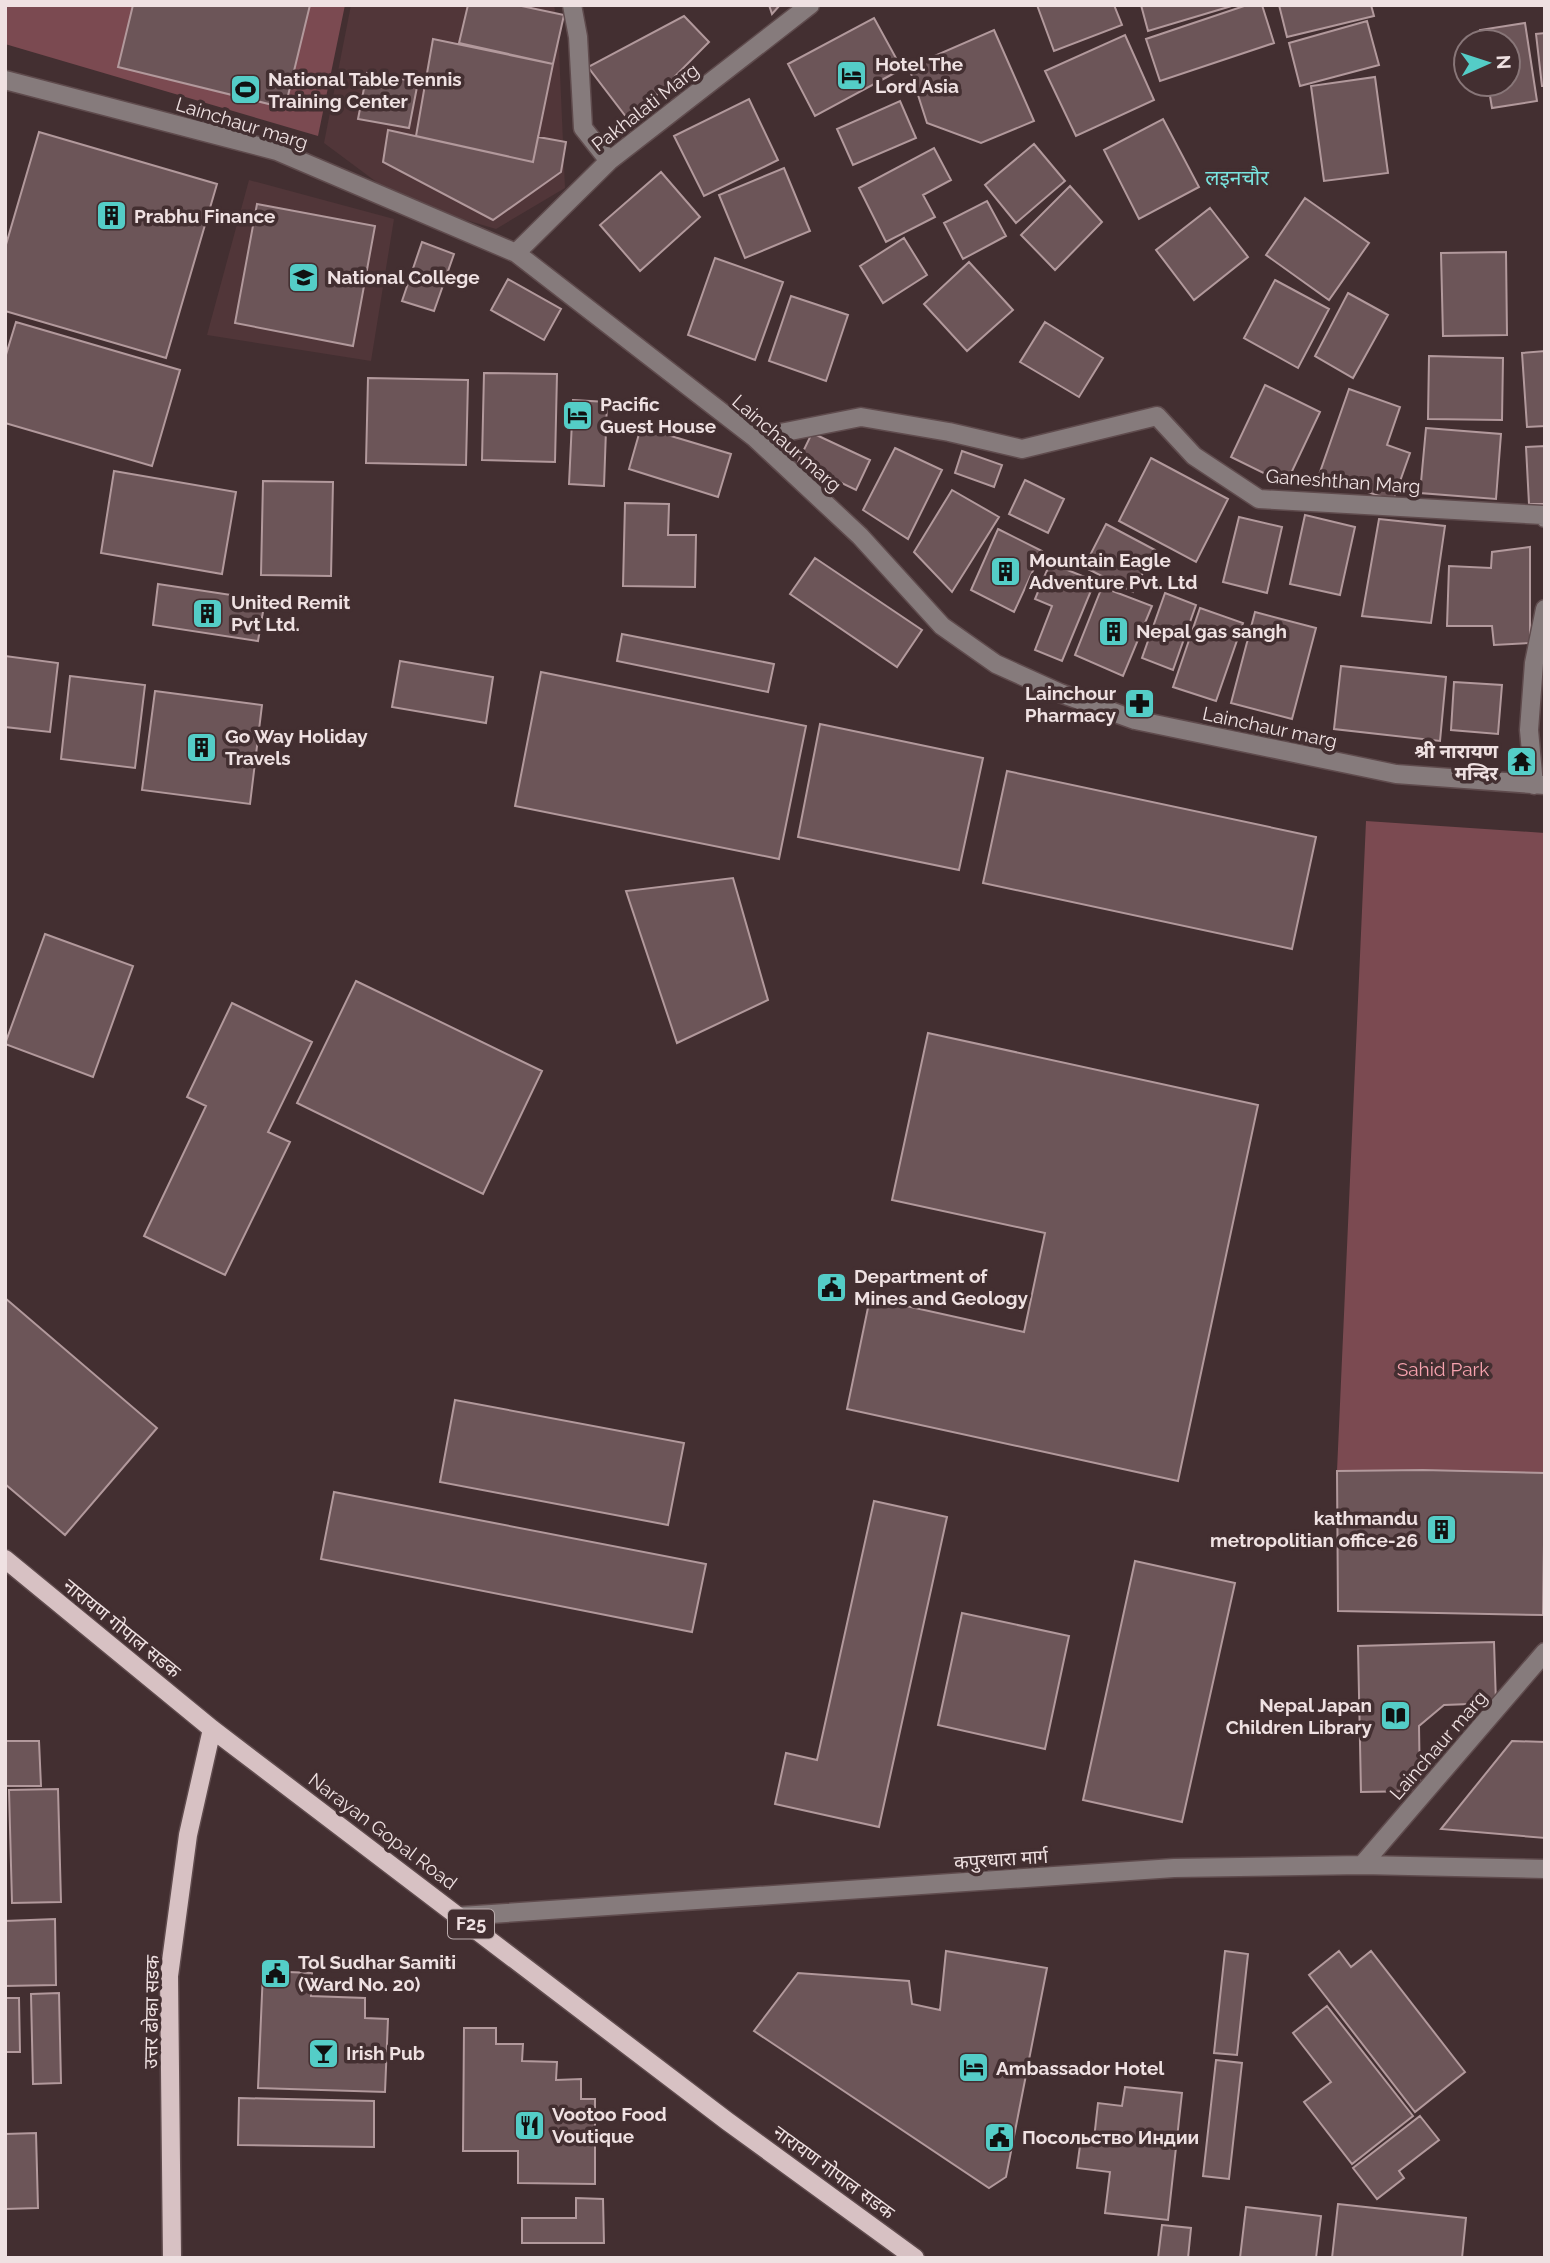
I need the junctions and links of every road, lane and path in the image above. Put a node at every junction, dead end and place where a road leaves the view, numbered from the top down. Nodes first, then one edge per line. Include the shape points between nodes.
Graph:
1 (572, 5) edge
2 (810, 5) edge
3 (5, 80) edge
4 (609, 161) junction
5 (516, 254) junction
6 (755, 438) junction
7 (1545, 518) edge
8 (1545, 609) edge
9 (1539, 785) edge
10 (5, 1559) edge
11 (1545, 1652) edge
12 (212, 1729) junction
13 (1362, 1865) junction
14 (1545, 1870) edge
15 (461, 1916) junction
16 (727, 2121) joint
17 (172, 2258) edge
18 (915, 2258) edge

1 - 4 street via 583,128
2 - 4 street, Pakhalati Marg
3 - 5 street, Lainchaur marg via 277,151
4 - 5 street, Pakhalati Marg
5 - 6 street, Lainchaur marg
6 - 7 street, Ganeshthan Marg via 861,417 1022,449 1157,416 1194,456 1259,499
6 - 9 street, Lainchaur marg via 860,537 942,626 996,664 1135,720 1396,774
8 - 9 street via 1534,663 1529,730
10 - 12 main road, नारायण गोपाल सडक / F25
11 - 13 street, Lainchaur marg
12 - 15 main road, Narayan Gopal Road / F25
12 - 17 main road, उत्तर ढोका सडक via 188,1835 169,1976
13 - 14 street, कपुरधारा मार्ग
13 - 15 street, कपुरधारा मार्ग via 1174,1868
15 - 16 main road, Narayan Gopal Road / F25
16 - 18 main road, नारायण गोपाल सडक / F25

